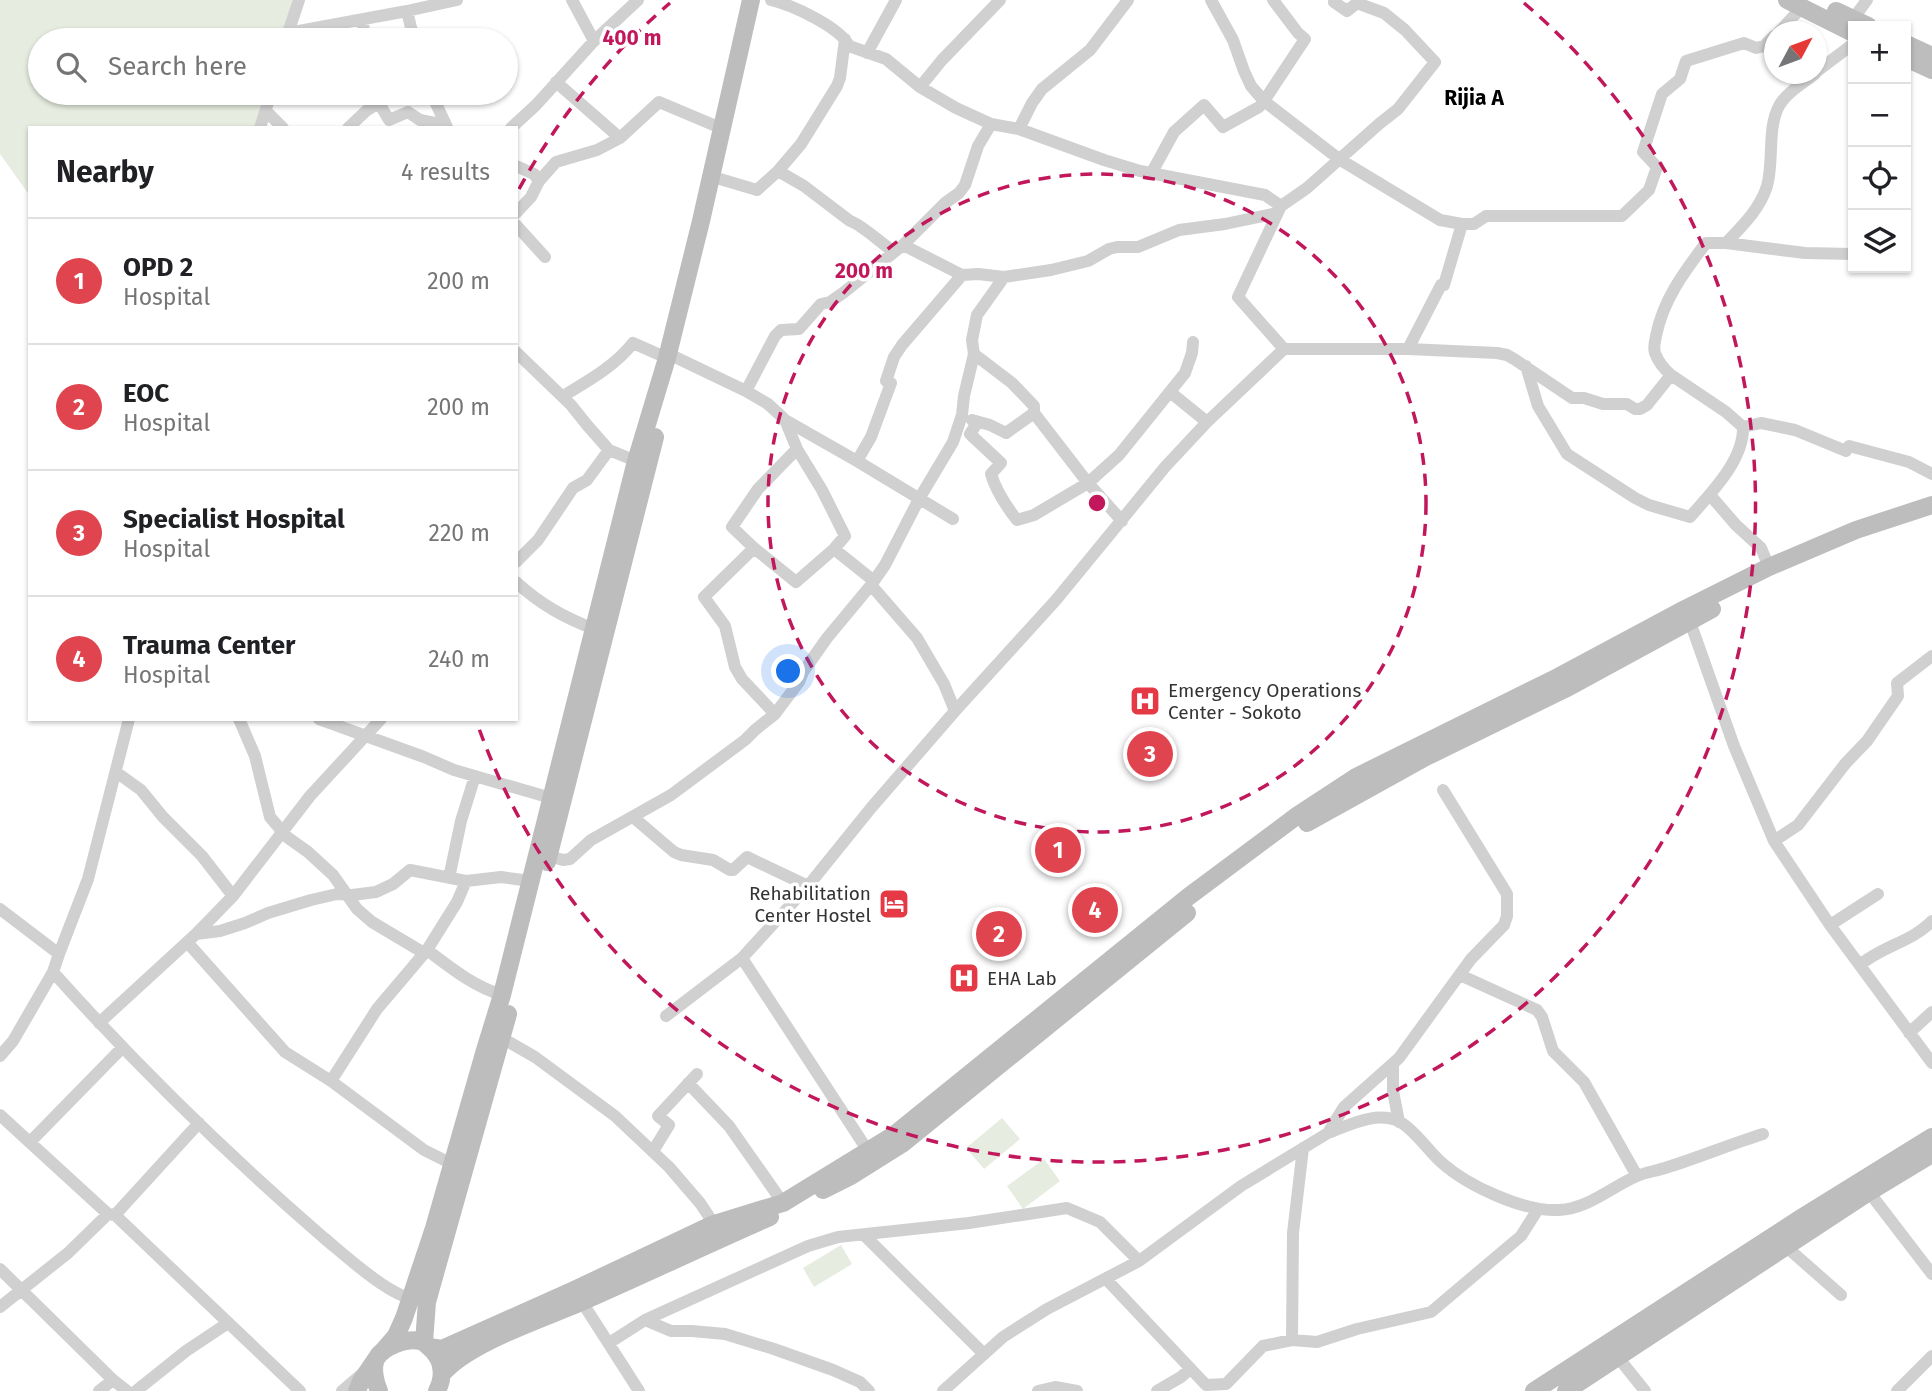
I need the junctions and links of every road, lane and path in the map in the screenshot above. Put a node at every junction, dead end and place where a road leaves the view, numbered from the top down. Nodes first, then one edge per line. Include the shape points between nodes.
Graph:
1 (299, 0) edge
2 (457, 0) edge
3 (572, 0) edge
4 (638, 0) edge
5 (751, 0) edge
6 (760, 0) edge
7 (771, 0) edge
8 (896, 0) edge
9 (1000, 0) edge
10 (1129, 0) edge
11 (1211, 0) edge
12 (1273, 0) edge
13 (1335, 0) edge
14 (1867, 0) edge
15 (1800, 2) edge
16 (407, 11) junction
17 (362, 20) junction
18 (1787, 21) edge
19 (1860, 21) edge
20 (1848, 22) edge
21 (290, 28) edge
22 (324, 28) edge
23 (364, 28) edge
24 (411, 28) edge
25 (845, 38) junction
26 (594, 41) junction
27 (1764, 46) edge
28 (1911, 46) edge
29 (1848, 48) edge
30 (867, 53) junction
31 (1932, 56) edge
32 (1911, 60) edge
33 (1827, 64) edge
34 (1932, 70) edge
35 (556, 82) junction
36 (1802, 84) edge
37 (920, 87) junction
38 (1264, 100) junction
39 (268, 105) edge
40 (371, 105) edge
41 (381, 105) edge
42 (436, 105) edge
43 (266, 111) junction
44 (991, 124) junction
45 (261, 126) edge
46 (281, 126) edge
47 (350, 126) edge
48 (446, 126) edge
49 (513, 126) edge
50 (723, 129) junction
51 (1019, 129) junction
52 (620, 138) junction
53 (1339, 159) junction
54 (518, 167) edge
55 (778, 171) junction
56 (1151, 174) junction
57 (720, 178) junction
58 (539, 181) junction
59 (1279, 210) junction
60 (518, 211) edge
61 (1462, 224) junction
62 (518, 227) edge
63 (1726, 243) junction
64 (898, 248) junction
65 (1848, 254) edge
66 (545, 257) dead end
67 (962, 275) junction
68 (1004, 278) junction
69 (1193, 342) dead end
70 (1284, 349) junction
71 (1408, 349) junction
72 (518, 354) edge
73 (974, 354) junction
74 (671, 358) junction
75 (1526, 366) junction
76 (1671, 375) junction
77 (746, 391) junction
78 (1170, 392) junction
79 (563, 396) junction
80 (1034, 413) junction
81 (962, 415) junction
82 (785, 420) junction
83 (1207, 422) junction
84 (977, 423) junction
85 (1743, 427) junction
86 (797, 449) junction
87 (609, 450) junction
88 (636, 461) junction
89 (857, 461) junction
90 (1932, 474) edge
91 (1088, 483) junction
92 (1710, 495) junction
93 (919, 499) junction
94 (1932, 505) edge
95 (1932, 515) edge
96 (953, 519) dead end
97 (1122, 521) junction
98 (754, 548) junction
99 (834, 549) junction
100 (518, 557) edge
101 (1769, 567) junction
102 (872, 583) junction
103 (518, 584) edge
104 (1687, 615) junction
105 (594, 629) junction
106 (1932, 656) edge
107 (955, 711) junction
108 (775, 714) junction
109 (129, 721) edge
110 (240, 721) edge
111 (325, 721) edge
112 (379, 721) edge
113 (367, 736) junction
114 (116, 772) junction
115 (475, 776) junction
116 (1443, 790) dead end
117 (551, 798) junction
118 (633, 817) junction
119 (282, 831) junction
120 (1774, 841) junction
121 (549, 856) junction
122 (449, 878) junction
123 (466, 881) junction
124 (530, 881) junction
125 (808, 886) junction
126 (348, 894) junction
127 (1878, 894) dead end
128 (233, 896) junction
129 (0, 909) edge
130 (1932, 920) edge
131 (1830, 925) junction
132 (192, 938) junction
133 (426, 952) junction
134 (60, 954) junction
135 (742, 958) junction
136 (1860, 965) junction
137 (53, 972) junction
138 (1460, 975) junction
139 (502, 995) junction
140 (1932, 1012) edge
141 (666, 1016) dead end
142 (99, 1023) junction
143 (1909, 1032) junction
144 (502, 1038) junction
145 (122, 1048) junction
146 (0, 1056) edge
147 (1932, 1063) edge
148 (1393, 1066) junction
149 (331, 1081) junction
150 (0, 1115) edge
151 (1399, 1122) junction
152 (199, 1123) junction
153 (1328, 1133) junction
154 (1763, 1134) dead end
155 (30, 1142) junction
156 (1303, 1147) junction
157 (653, 1151) junction
158 (867, 1151) junction
159 (1931, 1152) edge
160 (452, 1164) junction
161 (1637, 1176) junction
162 (1869, 1192) junction
163 (783, 1203) junction
164 (1538, 1209) junction
165 (112, 1215) junction
166 (714, 1224) junction
167 (864, 1235) junction
168 (1791, 1251) dead end
169 (1139, 1261) junction
170 (0, 1269) edge
171 (1932, 1274) edge
172 (1106, 1279) junction
173 (20, 1289) junction
174 (1841, 1295) dead end
175 (419, 1301) junction
176 (582, 1302) junction
177 (0, 1307) edge
178 (645, 1320) junction
179 (228, 1323) junction
180 (1292, 1340) junction
181 (609, 1343) junction
182 (427, 1345) junction
183 (984, 1354) junction
184 (380, 1355) junction
185 (1617, 1356) junction
186 (1932, 1356) edge
187 (1191, 1369) junction
188 (113, 1380) junction
189 (440, 1382) edge
190 (99, 1391) edge
191 (127, 1391) edge
192 (136, 1391) edge
193 (300, 1391) edge
194 (342, 1391) edge
195 (357, 1391) edge
196 (379, 1391) edge
197 (639, 1391) edge
198 (869, 1391) edge
199 (944, 1391) edge
200 (1038, 1391) edge
201 (1077, 1391) edge
202 (1157, 1391) edge
203 (1534, 1391) edge
204 (1566, 1391) edge
205 (1646, 1391) edge
206 (1897, 1391) edge

1 - 21 street
2 - 16 street
3 - 26 street
4 - 26 street
5 - 50 main road
6 - 57 main road
7 - 25 street
8 - 30 street
9 - 37 street
10 - 51 street via 1090,50 1042,89
11 - 38 street via 1251,86
12 - 38 street via 1305,39
13 - 53 street via 1347,11 1357,3 1384,13 1435,62 1398,110
14 - 19 street
15 - 18 street
15 - 20 main road
16 - 17 street
16 - 24 street
17 - 22 street
17 - 23 street
25 - 30 street via 849,46
25 - 55 street via 837,86
26 - 35 street
27 - 61 street via 1744,43 1686,61 1679,79 1662,94 1643,152 1657,167 1649,190 1622,216 1486,216
28 - 31 main road
29 - 33 street
30 - 37 street via 892,63
32 - 34 main road
35 - 49 street
35 - 52 street
36 - 63 street via 1780,105 1763,196
37 - 44 street
38 - 53 street
38 - 56 street via 1223,127 1204,105 1174,132
39 - 43 street
40 - 47 street
41 - 48 street via 389,120 408,112
42 - 48 street
43 - 45 street
43 - 46 street
44 - 51 street
44 - 64 street via 965,186
50 - 52 street via 659,102
50 - 74 main road
51 - 56 street
52 - 58 street via 556,162
53 - 59 street
53 - 61 street via 1440,220
54 - 58 street
55 - 57 street via 757,190
55 - 64 street via 877,240
56 - 59 street via 1265,195
57 - 74 main road
58 - 60 street
59 - 68 street via 1179,230 1138,247 1117,247 1088,261
59 - 70 street via 1238,297
61 - 71 street via 1444,285
62 - 66 street
63 - 65 street
63 - 76 street via 1706,243 1667,302 1654,350
64 - 67 street
64 - 77 street via 843,293 821,304 799,329 781,330
67 - 68 street
67 - 89 street via 894,357 886,381 891,383
68 - 73 street via 977,315
69 - 78 street via 1185,373
70 - 71 street
70 - 83 street
71 - 75 street via 1497,353
72 - 79 street
73 - 80 street via 1012,383 1034,405
73 - 81 street
74 - 77 street
74 - 79 street via 633,343 603,371
74 - 88 main road
74 - 121 main road
75 - 76 street via 1572,398 1627,404 1635,409 1647,405
75 - 92 street via 1538,406 1567,453 1635,498 1680,515 1690,517
76 - 85 street
77 - 82 street
78 - 83 street
78 - 91 street via 1119,455
79 - 87 street
80 - 84 street via 1006,433
80 - 91 street
81 - 84 street
81 - 93 street via 953,442
82 - 86 street
82 - 89 street
83 - 97 street
84 - 91 street via 970,434 1001,463 991,474 993,483 1017,520
85 - 90 street via 1761,423 1795,430 1846,451 1849,446 1909,462
85 - 92 street via 1738,453
86 - 98 street via 758,489 732,527
86 - 99 street via 845,536
87 - 88 street
87 - 100 street via 587,480 573,488 538,540
88 - 105 main road
89 - 93 street
91 - 97 street
92 - 101 street via 1761,548
93 - 96 street
93 - 102 street
94 - 101 main road via 1856,530
95 - 104 main road via 1840,547
97 - 107 street
98 - 99 street via 796,582
98 - 108 street via 704,597 725,626 742,679
99 - 102 street
101 - 104 main road
102 - 107 street via 917,638
102 - 108 street
103 - 105 street via 563,616
104 - 120 street
104 - 158 main road via 1356,777 1147,929 894,1135
104 - 176 main road via 1565,689 1311,820 1198,904 902,1144 775,1215
105 - 117 main road
106 - 120 street via 1897,683 1898,696 1867,741 1798,825
107 - 125 street
108 - 118 street via 671,795
109 - 114 street
110 - 119 street via 255,756 270,817
111 - 113 street
112 - 113 street
113 - 115 street
113 - 119 street
114 - 128 street via 141,790
114 - 134 street via 88,879
115 - 117 street
115 - 122 street
116 - 138 street via 1509,904 1504,925
117 - 124 main road
118 - 121 street via 591,840 567,860
118 - 125 street via 681,855 713,859 730,870 747,857
119 - 126 street
119 - 128 street
120 - 131 street
121 - 144 main road
122 - 123 street
122 - 126 street via 410,870 383,890
123 - 124 street via 501,877
123 - 133 street
124 - 139 main road
125 - 135 street
126 - 132 street via 312,900
126 - 133 street via 357,909 382,930
127 - 131 street
128 - 132 street
129 - 134 street
130 - 136 street
131 - 136 street
132 - 142 street
132 - 149 street via 285,1052
133 - 139 street
133 - 149 street via 377,1009
134 - 137 street
135 - 141 street
135 - 158 street
136 - 143 street
137 - 142 street
137 - 146 street
138 - 148 street
138 - 161 street via 1537,1010 1553,1051 1584,1082
139 - 160 main road
140 - 143 street
142 - 145 street
143 - 147 street
144 - 157 street via 597,1102
144 - 175 main road
145 - 152 street
145 - 155 street
148 - 151 street
148 - 153 street via 1345,1108
149 - 160 street via 424,1150
150 - 155 street
151 - 153 street via 1364,1120
151 - 164 street via 1443,1165 1470,1182 1510,1202
152 - 165 street
152 - 175 street via 344,1254 403,1297
153 - 156 street
154 - 161 street
155 - 165 street
156 - 169 street
156 - 180 street via 1293,1233
157 - 163 street via 669,1125 658,1116 693,1079
157 - 166 street
158 - 163 main road
159 - 162 main road
159 - 203 main road via 1801,1218
160 - 175 main road
161 - 164 street via 1589,1202 1560,1211
162 - 171 street
162 - 185 main road
163 - 166 main road
164 - 180 street via 1521,1237 1431,1312 1317,1342
165 - 173 street
165 - 179 street
166 - 182 main road via 442,1349
167 - 169 street via 1067,1208 1100,1223
167 - 178 street via 808,1246
167 - 183 street
168 - 174 street
169 - 172 street
170 - 173 street
172 - 183 street via 1047,1308
172 - 187 street
173 - 177 street
173 - 188 street
175 - 182 main road
175 - 184 main road
176 - 181 street
176 - 189 main road via 488,1342 464,1356
178 - 181 street
178 - 198 street via 671,1331 725,1334 774,1349 833,1370
179 - 192 street
179 - 193 street
180 - 187 street via 1263,1346 1226,1384 1206,1385
181 - 197 street
182 - 184 main road via 410,1341
182 - 189 main road via 442,1366
183 - 199 street
184 - 194 street
184 - 195 main road
184 - 196 main road via 374,1376
185 - 204 main road
185 - 205 street
186 - 206 street
187 - 202 street
188 - 190 street
188 - 191 street
200 - 201 street via 1055,1387

